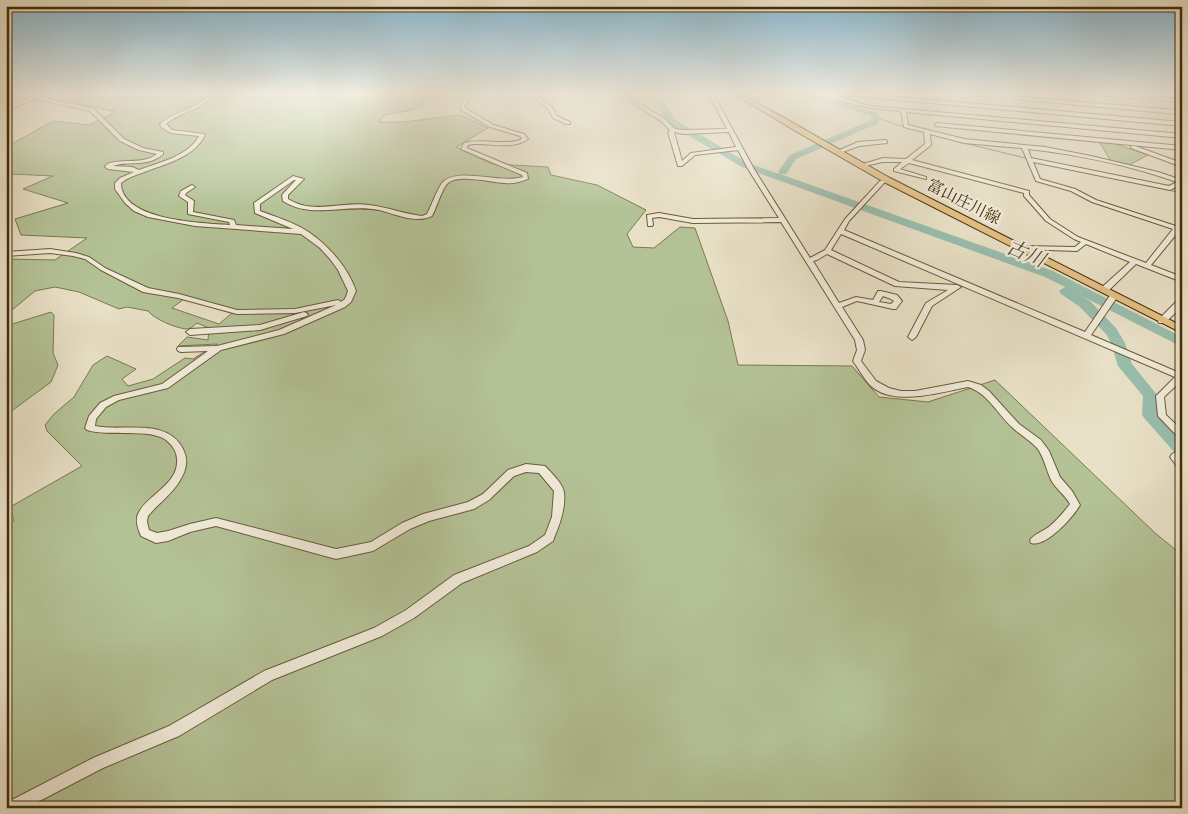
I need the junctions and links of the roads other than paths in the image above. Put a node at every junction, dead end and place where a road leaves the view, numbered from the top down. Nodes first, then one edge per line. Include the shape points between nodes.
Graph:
1 (113, 131) edge
2 (171, 131) edge
3 (509, 131) edge
4 (672, 131) edge
5 (678, 131) edge
6 (711, 131) edge
7 (730, 131) edge
8 (800, 131) edge
9 (923, 131) edge
10 (939, 131) edge
11 (992, 131) edge
12 (1091, 131) edge
13 (1130, 131) edge
14 (927, 132) junction
15 (940, 135) junction
16 (1182, 136) edge
17 (1080, 139) junction
18 (885, 142) dead end
19 (1122, 143) junction
20 (1084, 145) dead end
21 (1024, 147) junction
22 (739, 148) junction
23 (1182, 148) edge
24 (838, 152) junction
25 (1088, 152) dead end
26 (1029, 158) junction
27 (1091, 158) junction
28 (908, 161) junction
29 (1182, 165) edge
30 (862, 166) junction
31 (138, 172) junction
32 (924, 178) dead end
33 (887, 180) junction
34 (1038, 180) junction
35 (192, 187) dead end
36 (1027, 192) junction
37 (783, 220) junction
38 (650, 225) dead end
39 (233, 226) junction
40 (1179, 230) edge
41 (840, 231) junction
42 (304, 232) junction
43 (1085, 242) junction
44 (1022, 248) junction
45 (827, 251) junction
46 (6, 254) edge
47 (808, 260) junction
48 (1136, 261) junction
49 (1147, 266) junction
50 (1182, 280) edge
51 (958, 286) junction
52 (1104, 290) junction
53 (348, 300) junction
54 (1110, 301) junction
55 (1182, 301) edge
56 (875, 303) dead end
57 (327, 305) junction
58 (837, 306) junction
59 (1162, 320) junction
60 (1182, 330) edge
61 (190, 332) dead end
62 (1086, 336) junction
63 (912, 337) dead end
64 (216, 348) junction
65 (181, 349) dead end
66 (1181, 377) edge
67 (1182, 436) edge
68 (1180, 453) edge
69 (1182, 466) edge
70 (1034, 540) dead end
71 (11, 808) edge

1 - 31 street via 122,140 141,149 161,153 148,161 117,162 108,167
2 - 31 street via 202,135 199,143 187,152
3 - 42 street via 522,135 525,140 518,143 475,141 466,144 464,149 525,174 526,178 462,177 450,180 445,183 430,215 423,218 368,206 329,208 292,205 285,200 285,195 301,179 293,178 257,203 257,212
4 - 22 street via 680,165 693,154
5 - 6 street
7 - 22 street
8 - 24 main road, 富山庄川線
9 - 14 street
10 - 15 street
11 - 17 street
12 - 19 street
13 - 16 street
14 - 15 street
14 - 28 street via 928,145
15 - 21 street via 964,141
17 - 19 street
17 - 20 street
18 - 24 street via 858,144
19 - 23 street
19 - 29 street
21 - 26 street
21 - 27 street
22 - 37 street
24 - 30 main road, 富山庄川線
25 - 27 street
26 - 27 street via 1170,188 1182,182 1156,172
26 - 34 street
28 - 30 street via 883,160
28 - 32 street via 896,170
28 - 36 street
30 - 33 main road, 富山庄川線
31 - 39 street via 118,183 118,189 136,210 150,216 195,224
33 - 41 street
33 - 44 main road, 富山庄川線
34 - 36 street
34 - 40 street
35 - 39 street via 182,196 191,200 190,213 223,218 232,221
36 - 43 street via 1026,195 1048,220
37 - 38 street via 693,221 659,215 649,216
37 - 47 street
39 - 42 street
40 - 49 street
41 - 45 street
41 - 51 street
42 - 53 street via 322,246 344,275 352,291
43 - 44 street via 1077,249
43 - 48 street
44 - 52 main road, 富山庄川線
45 - 47 street
45 - 51 street via 898,284
46 - 57 street via 50,251 74,254 146,290 237,312 295,311
47 - 58 street
48 - 49 street
48 - 52 street
49 - 50 street
51 - 62 street
51 - 63 street via 929,304
52 - 54 main road, 富山庄川線
53 - 57 street
53 - 64 street via 281,332
54 - 59 main road, 富山庄川線
54 - 62 street
55 - 59 street
56 - 58 street via 856,300
57 - 61 street via 260,327
58 - 70 street via 859,340 861,350 856,361 873,383 901,394 968,384 978,387 1016,426 1038,443 1056,479 1075,505 1061,524 1048,535
59 - 60 main road, 富山庄川線
62 - 66 street
64 - 65 street
64 - 71 street via 165,386 117,398 103,405 92,418 90,428 101,432 164,435 176,444 182,459 181,472 170,488 143,514 145,533 156,538 216,522 336,554 374,546 426,517 470,506 486,498 511,473 526,468 542,469 559,491 557,517 548,538 533,549 458,579 410,614 378,632 268,675 174,731 98,763
66 - 67 street via 1160,396 1162,416
68 - 69 street via 1176,457

